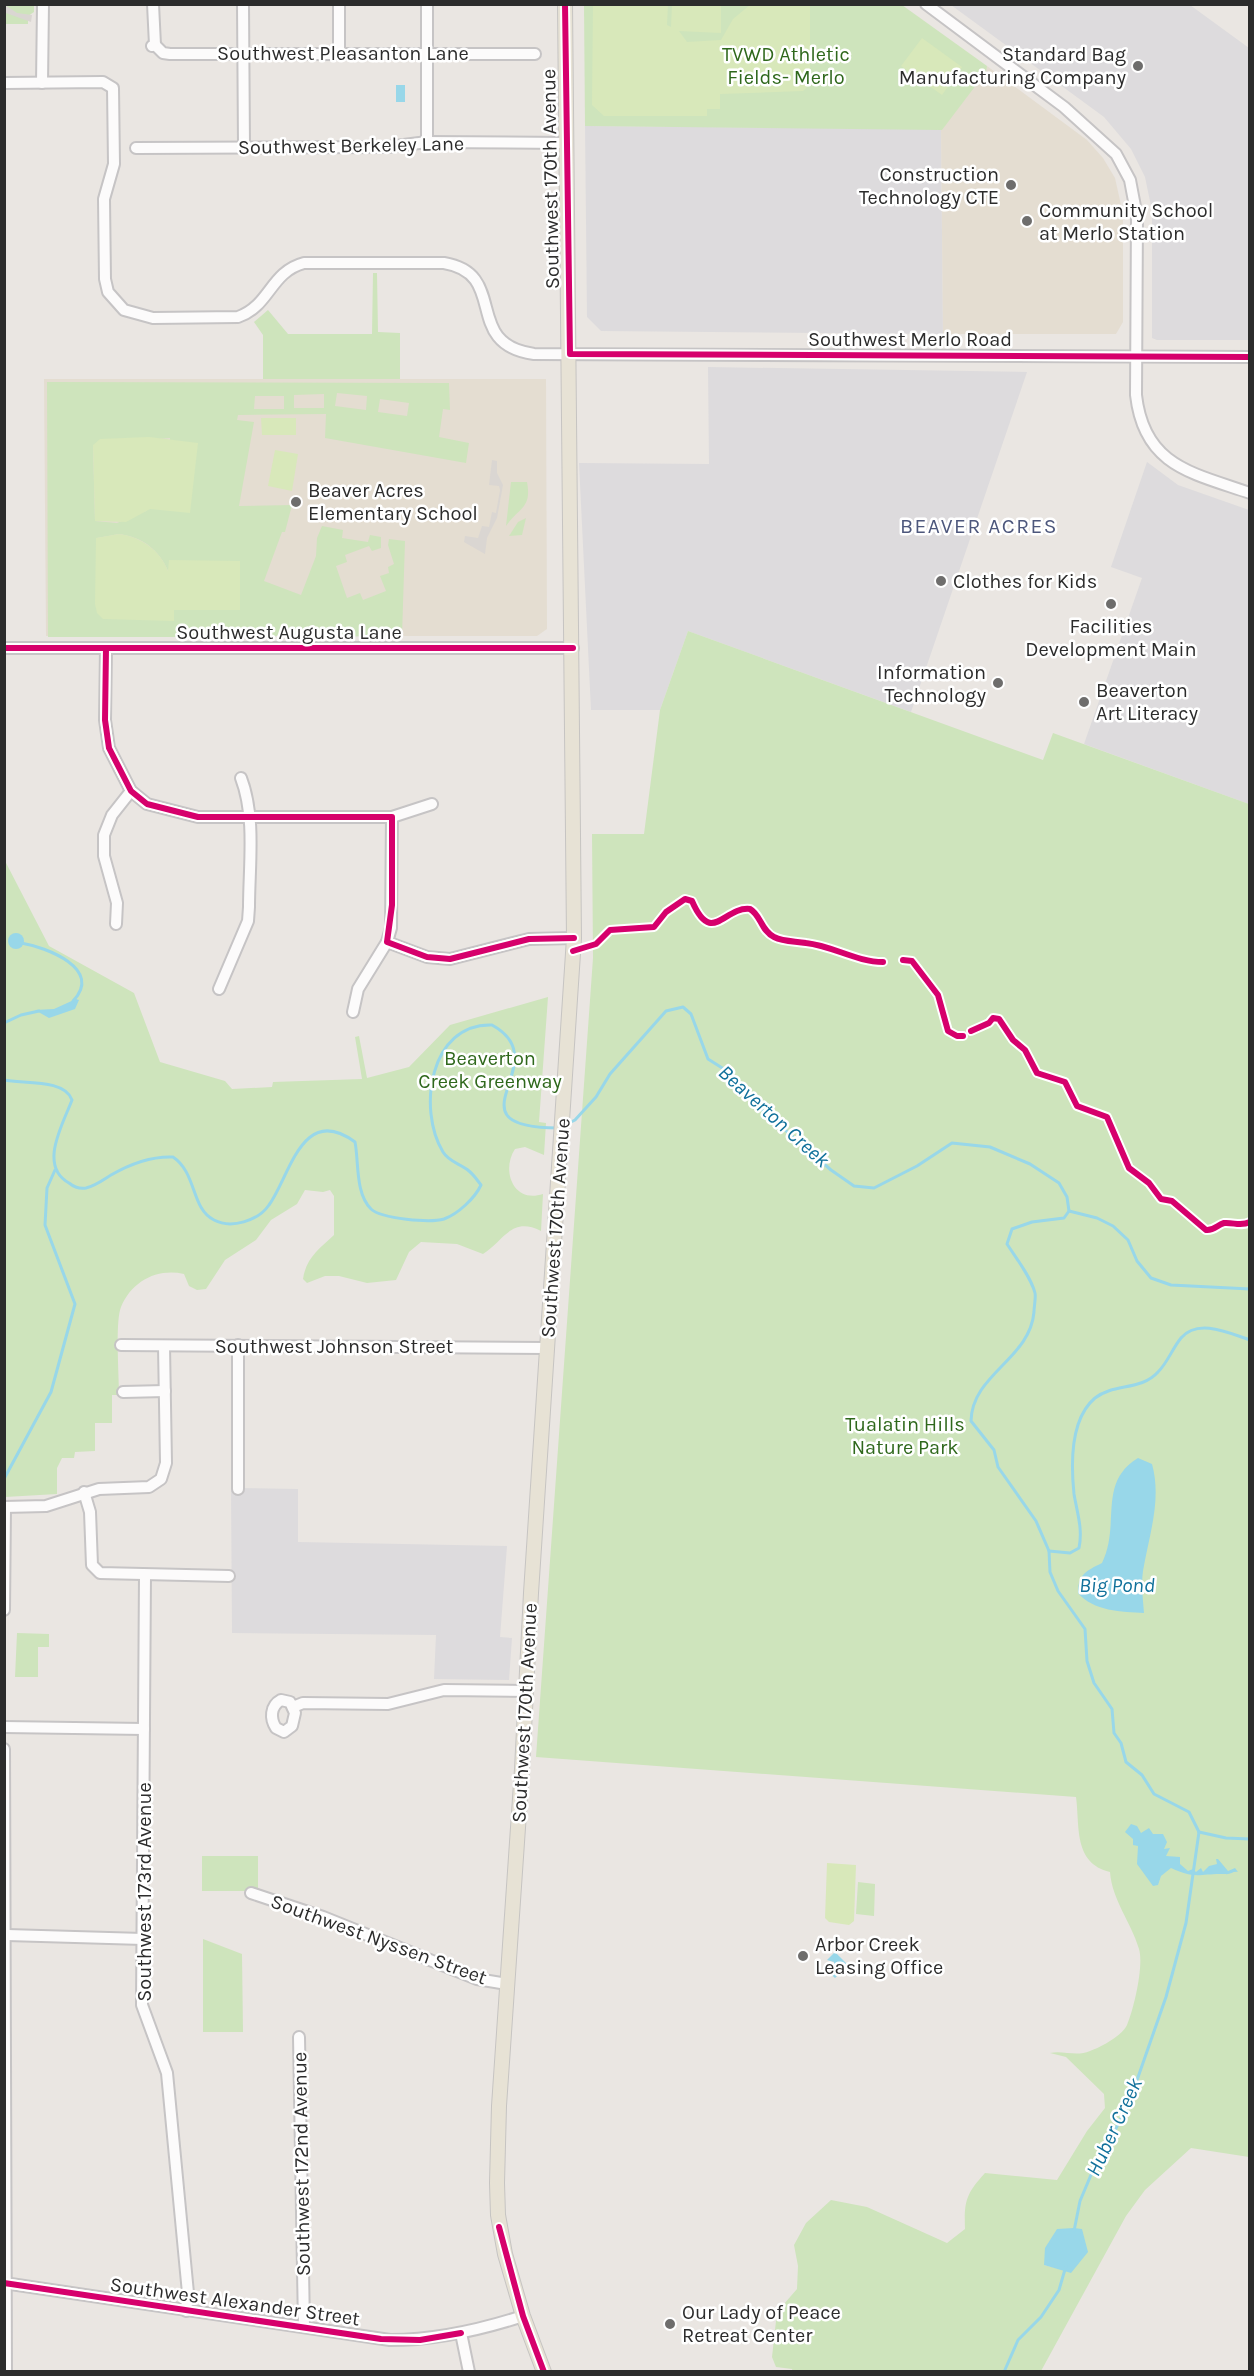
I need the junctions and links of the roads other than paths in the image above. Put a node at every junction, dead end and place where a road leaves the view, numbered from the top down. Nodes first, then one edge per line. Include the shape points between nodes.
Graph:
1 (43, 4) edge
2 (153, 4) edge
3 (243, 4) edge
4 (339, 4) edge
5 (427, 4) edge
6 (565, 4) edge
7 (926, 4) edge
8 (427, 52) junction
9 (243, 53) junction
10 (339, 54) junction
11 (535, 54) dead end
12 (4, 83) edge
13 (42, 83) junction
14 (427, 142) junction
15 (566, 143) junction
16 (244, 147) junction
17 (136, 148) dead end
18 (570, 354) junction
19 (1137, 357) junction
20 (1250, 357) edge
21 (1250, 493) edge
22 (4, 648) edge
23 (106, 648) junction
24 (573, 648) junction
25 (241, 778) dead end
26 (131, 791) junction
27 (432, 804) dead end
28 (249, 816) junction
29 (392, 817) junction
30 (116, 924) dead end
31 (574, 938) junction
32 (387, 942) junction
33 (219, 989) dead end
34 (353, 1012) dead end
35 (121, 1345) dead end
36 (238, 1345) junction
37 (164, 1346) junction
38 (547, 1348) junction
39 (165, 1391) junction
40 (123, 1392) dead end
41 (238, 1489) dead end
42 (84, 1492) junction
43 (5, 1507) edge
44 (145, 1575) junction
45 (229, 1576) dead end
46 (4, 1610) edge
47 (526, 1691) junction
48 (293, 1707) dead end
49 (4, 1727) edge
50 (144, 1729) junction
51 (4, 1749) edge
52 (251, 1893) dead end
53 (7, 1935) junction
54 (143, 1939) junction
55 (507, 1984) junction
56 (299, 2037) dead end
57 (6, 2088) edge
58 (6, 2283) edge
59 (186, 2311) junction
60 (523, 2316) junction
61 (303, 2327) junction
62 (461, 2333) junction
63 (6, 2372) edge
64 (469, 2372) edge
65 (544, 2372) edge

1 - 13 street
2 - 9 street, Southwest Pleasanton Lane via 153,46 166,54
3 - 9 street
4 - 10 street
5 - 8 street
6 - 15 main road, Southwest 170th Avenue
7 - 19 street via 1064,106 1116,154 1130,180 1137,217
8 - 10 street, Southwest Pleasanton Lane
8 - 11 street, Southwest Pleasanton Lane
8 - 14 street
9 - 10 street, Southwest Pleasanton Lane
9 - 16 street
12 - 13 street
13 - 18 street, Southwest Merlo Road via 103,82 113,88 114,164 104,199 105,279 108,292 124,310 153,318 238,317 262,302 281,274 304,263 444,263 465,269 475,277 482,288 490,324 502,343 520,352
14 - 15 street, Southwest Berkeley Lane
14 - 16 street, Southwest Berkeley Lane via 388,147
15 - 18 main road, Southwest 170th Avenue
16 - 17 street, Southwest Berkeley Lane
18 - 19 street, Southwest Merlo Road
18 - 24 main road, Southwest 170th Avenue
19 - 20 street, Southwest Merlo Road
19 - 21 street via 1137,406 1155,449 1177,468
22 - 23 street, Southwest Augusta Lane
23 - 24 street, Southwest Augusta Lane
23 - 26 street via 105,720 109,748
24 - 31 main road, Southwest 170th Avenue
25 - 28 street
26 - 28 street via 147,804 170,812 198,817
26 - 30 street via 112,815 104,835 117,903
27 - 29 street
28 - 29 street
28 - 33 street via 248,921
29 - 32 street via 392,905
31 - 32 street via 529,939 450,959 427,957
31 - 38 main road, Southwest 170th Avenue
32 - 34 street via 358,989
35 - 37 street, Southwest Johnson Street
36 - 37 street, Southwest Johnson Street
36 - 38 street, Southwest Johnson Street
36 - 41 street
37 - 39 street
38 - 47 main road, Southwest 170th Avenue
39 - 40 street
39 - 42 street via 166,1463 161,1479 149,1487
42 - 43 street via 46,1506
42 - 44 street via 90,1512 95,1570 107,1575
43 - 46 street
44 - 45 street
44 - 50 street, Southwest 173rd Avenue
47 - 48 street via 444,1690 388,1704 303,1702
47 - 55 main road, Southwest 170th Avenue
49 - 50 street
50 - 54 street, Southwest 173rd Avenue
51 - 53 street
52 - 55 street, Southwest Nyssen Street via 323,1917 477,1979
53 - 54 street
53 - 57 street
54 - 59 street, Southwest 173rd Avenue via 142,2005 167,2073 188,2293
55 - 60 main road, Southwest 170th Avenue via 497,2202 505,2253
56 - 61 street, Southwest 172nd Avenue
57 - 58 street
58 - 59 street, Southwest Alexander Street
58 - 63 street
59 - 61 street, Southwest Alexander Street
60 - 62 street, Southwest Alexander Street
60 - 65 main road, Southwest 170th Avenue
61 - 62 street, Southwest Alexander Street via 390,2340
62 - 64 street

